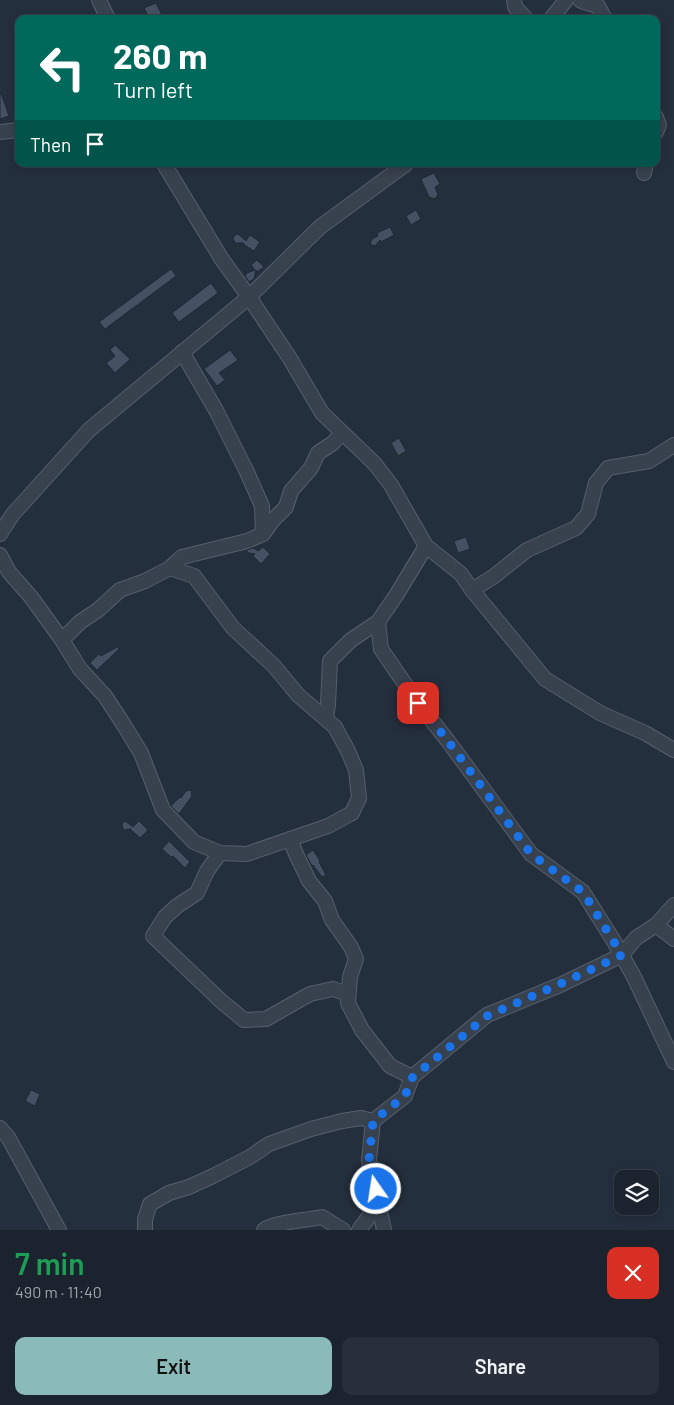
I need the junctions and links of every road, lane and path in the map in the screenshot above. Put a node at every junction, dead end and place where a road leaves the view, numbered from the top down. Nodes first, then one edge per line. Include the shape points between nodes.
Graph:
1 (99, 0) edge
2 (514, 0) edge
3 (566, 0) edge
4 (580, 0) edge
5 (106, 15) edge
6 (522, 15) edge
7 (554, 15) edge
8 (603, 15) edge
9 (15, 130) edge
10 (0, 132) edge
11 (166, 167) edge
12 (402, 167) edge
13 (249, 297) junction
14 (182, 352) junction
15 (342, 433) junction
16 (674, 444) edge
17 (0, 534) edge
18 (263, 534) junction
19 (426, 546) junction
20 (0, 555) edge
21 (170, 568) junction
22 (472, 590) junction
23 (378, 622) junction
24 (62, 640) junction
25 (326, 718) junction
26 (674, 750) edge
27 (290, 839) junction
28 (220, 853) junction
29 (674, 905) edge
30 (656, 925) junction
31 (674, 939) edge
32 (622, 955) junction
33 (348, 994) junction
34 (674, 1062) edge
35 (412, 1078) junction
36 (373, 1121) junction
37 (0, 1128) edge
38 (379, 1203) junction
39 (59, 1230) edge
40 (145, 1230) edge
41 (264, 1230) edge
42 (342, 1230) edge
43 (360, 1230) edge
44 (384, 1230) edge

1 - 5 street
2 - 6 street via 515,7
3 - 7 street
4 - 8 street via 598,6
9 - 10 street
11 - 13 street via 221,258
12 - 13 street via 320,227
13 - 14 street
13 - 15 street via 322,414
14 - 17 street via 89,430 13,514
14 - 18 street via 246,470 262,506
15 - 18 street via 318,453 311,468 291,491 286,507
15 - 19 street via 375,464 391,485
16 - 22 street via 649,461 608,468 596,483 588,514 576,528 527,550
18 - 21 street via 182,557
19 - 22 street via 460,574
19 - 23 street
20 - 24 street via 9,572
21 - 24 street via 120,590
21 - 25 street via 194,576 233,628 274,666 298,695
22 - 26 street via 545,679
23 - 25 street via 351,640 330,661
23 - 32 street via 381,649 418,703 531,854 583,892
24 - 28 street via 141,753 163,810 194,842
25 - 27 street via 335,727 356,770 359,798 352,813 328,826
27 - 28 street via 247,854
27 - 33 street via 310,881 356,959
28 - 33 street via 196,893 165,917 153,936 244,1020 266,1020 310,994 333,989
29 - 30 street
30 - 31 street
30 - 32 street via 636,938
32 - 34 street
32 - 35 street via 487,1016
33 - 35 street via 348,1003 362,1030 390,1066
35 - 36 street via 405,1096
36 - 38 street via 369,1160
36 - 40 street via 361,1118 310,1128 269,1144 250,1157 150,1204
37 - 39 street
38 - 43 street
38 - 44 street
41 - 42 street via 322,1217

